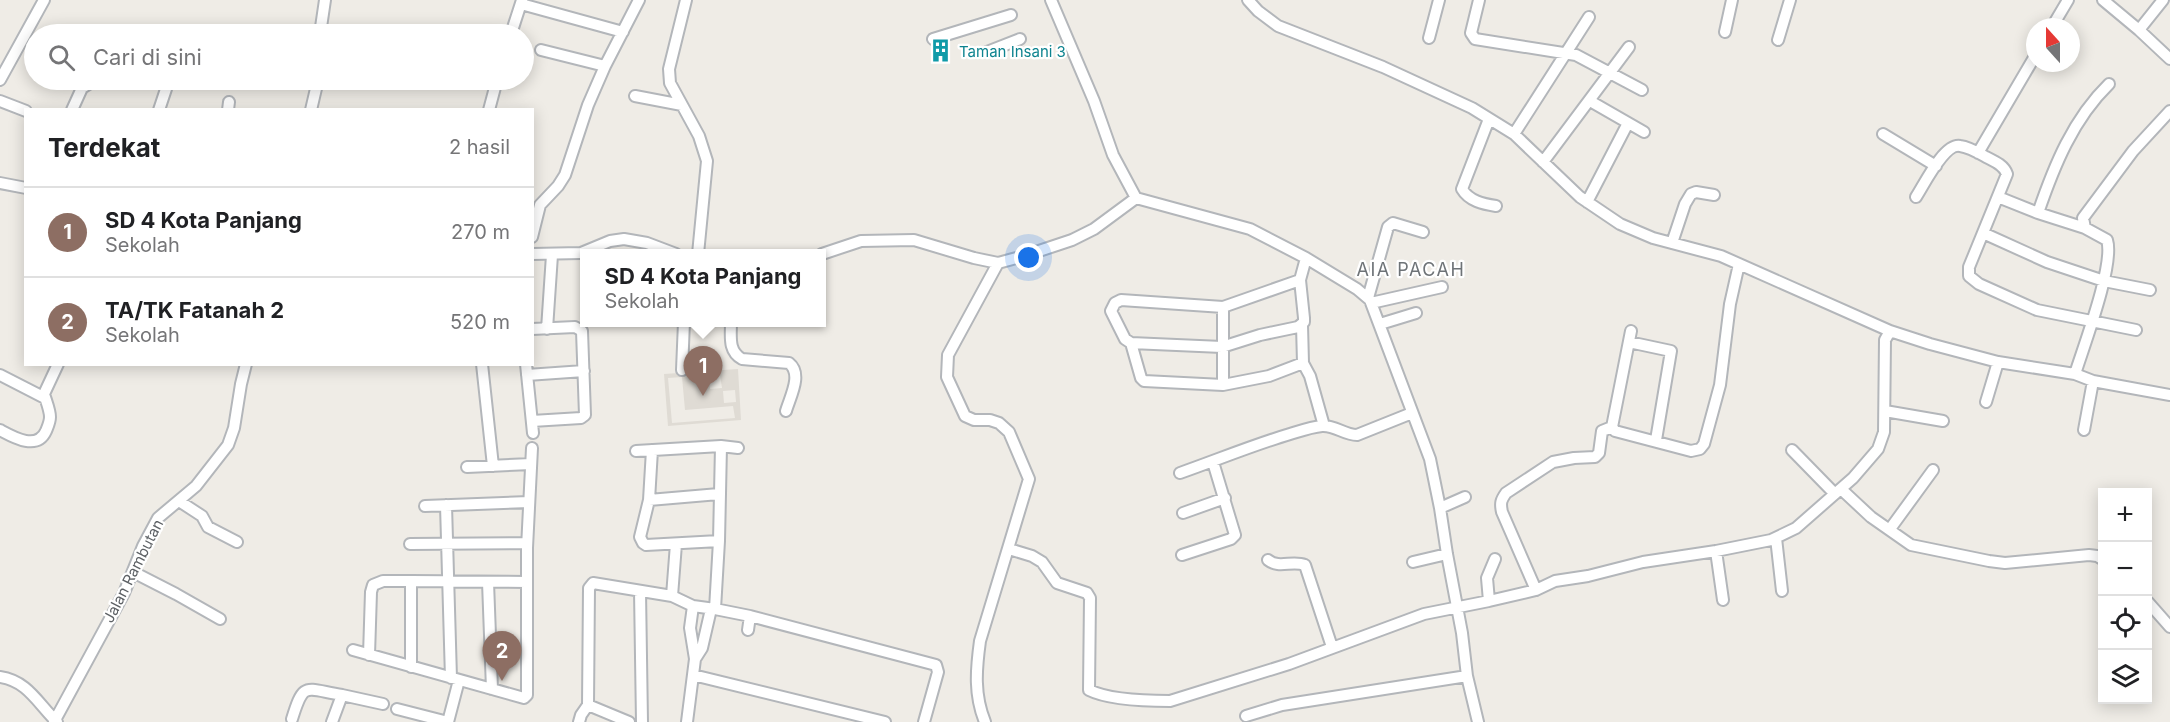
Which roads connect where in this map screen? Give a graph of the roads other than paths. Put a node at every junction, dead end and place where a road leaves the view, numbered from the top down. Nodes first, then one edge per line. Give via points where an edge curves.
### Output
1 (44, 0) edge
2 (325, 0) edge
3 (639, 0) edge
4 (686, 0) edge
5 (1051, 0) edge
6 (1248, 0) edge
7 (1439, 0) edge
8 (1479, 0) edge
9 (1732, 0) edge
10 (1790, 0) edge
11 (2068, 0) edge
12 (2103, 0) edge
13 (2163, 0) edge
14 (521, 2) edge
15 (1011, 15) dead end
16 (1589, 17) dead end
17 (2057, 18) edge
18 (31, 24) edge
19 (321, 24) edge
20 (514, 24) edge
21 (2139, 30) junction
22 (623, 32) junction
23 (1725, 32) dead end
24 (24, 36) edge
25 (1430, 38) dead end
26 (933, 39) dead end
27 (1020, 39) dead end
28 (1778, 40) dead end
29 (1629, 47) dead end
30 (541, 50) dead end
31 (987, 52) dead end
32 (1567, 52) junction
33 (2170, 59) edge
34 (605, 66) junction
35 (2026, 71) edge
36 (1609, 73) junction
37 (0, 80) edge
38 (2109, 84) dead end
39 (81, 90) edge
40 (166, 90) edge
41 (316, 90) edge
42 (494, 90) edge
43 (1642, 90) dead end
44 (635, 96) dead end
45 (0, 101) edge
46 (1590, 101) junction
47 (682, 105) junction
48 (73, 108) edge
49 (160, 108) edge
50 (311, 108) edge
51 (490, 108) edge
52 (24, 110) edge
53 (2170, 111) edge
54 (1489, 118) junction
55 (1628, 123) junction
56 (1644, 132) dead end
57 (1514, 134) junction
58 (1883, 134) dead end
59 (1978, 153) junction
60 (1543, 162) junction
61 (1936, 166) junction
62 (0, 183) edge
63 (24, 188) edge
64 (1714, 195) dead end
65 (1916, 197) dead end
66 (1998, 197) junction
67 (1136, 198) junction
68 (1587, 202) junction
69 (1496, 206) dead end
70 (2038, 213) junction
71 (2085, 228) junction
72 (534, 229) edge
73 (1423, 232) dead end
74 (1983, 233) junction
75 (1672, 243) junction
76 (591, 249) edge
77 (663, 249) edge
78 (698, 249) edge
79 (580, 253) edge
80 (826, 253) edge
81 (534, 254) edge
82 (552, 255) junction
83 (1306, 258) junction
84 (998, 263) junction
85 (1739, 264) junction
86 (1300, 280) junction
87 (2104, 281) junction
88 (1442, 286) dead end
89 (2150, 290) dead end
90 (1369, 301) junction
91 (1223, 307) junction
92 (1416, 313) dead end
93 (2092, 322) junction
94 (1380, 324) junction
95 (1302, 325) junction
96 (684, 327) edge
97 (730, 327) edge
98 (534, 329) edge
99 (547, 329) junction
100 (2136, 330) dead end
101 (1890, 331) junction
102 (1131, 343) junction
103 (1222, 347) junction
104 (1998, 362) junction
105 (1302, 363) junction
106 (57, 366) edge
107 (245, 366) edge
108 (482, 366) edge
109 (526, 370) edge
110 (682, 370) dead end
111 (584, 371) junction
112 (2075, 374) junction
113 (0, 375) edge
114 (2093, 381) junction
115 (1223, 385) junction
116 (2170, 395) edge
117 (45, 398) junction
118 (1986, 402) dead end
119 (786, 411) dead end
120 (1885, 411) junction
121 (1412, 413) junction
122 (532, 421) junction
123 (1943, 422) dead end
124 (1324, 426) junction
125 (1612, 427) junction
126 (0, 430) edge
127 (2084, 430) dead end
128 (533, 433) dead end
129 (1656, 440) junction
130 (721, 446) junction
131 (532, 448) dead end
132 (738, 448) dead end
133 (652, 450) junction
134 (1792, 450) dead end
135 (636, 451) dead end
136 (1214, 462) junction
137 (531, 464) junction
138 (467, 466) dead end
139 (493, 466) junction
140 (1933, 470) dead end
141 (1180, 473) dead end
142 (1838, 491) junction
143 (719, 494) junction
144 (1465, 497) dead end
145 (1225, 498) junction
146 (179, 501) junction
147 (649, 501) junction
148 (529, 502) junction
149 (446, 505) junction
150 (425, 506) dead end
151 (1440, 508) junction
152 (1184, 513) dead end
153 (1890, 529) junction
154 (1776, 538) junction
155 (719, 541) junction
156 (237, 542) dead end
157 (447, 543) junction
158 (527, 543) junction
159 (410, 544) dead end
160 (675, 544) junction
161 (1009, 549) junction
162 (1716, 551) junction
163 (1447, 554) junction
164 (1182, 555) dead end
165 (2098, 556) edge
166 (1268, 560) dead end
167 (1495, 560) dead end
168 (1413, 562) dead end
169 (133, 572) junction
170 (411, 581) junction
171 (448, 581) junction
172 (489, 582) junction
173 (527, 582) junction
174 (1536, 590) junction
175 (640, 591) junction
176 (1782, 591) dead end
177 (672, 596) junction
178 (1723, 600) dead end
179 (1490, 602) junction
180 (693, 606) junction
181 (1456, 607) junction
182 (2152, 607) edge
183 (713, 609) junction
184 (750, 616) junction
185 (220, 620) dead end
186 (2170, 627) edge
187 (748, 630) dead end
188 (1332, 647) junction
189 (353, 650) dead end
190 (369, 655) junction
191 (695, 659) junction
192 (411, 667) junction
193 (693, 675) junction
194 (1467, 676) junction
195 (0, 677) edge
196 (455, 679) junction
197 (492, 689) junction
198 (342, 695) junction
199 (383, 704) dead end
200 (588, 705) junction
201 (397, 709) dead end
202 (1246, 716) dead end
203 (292, 719) dead end
204 (55, 722) edge
205 (332, 722) edge
206 (448, 722) edge
207 (579, 722) edge
208 (629, 722) edge
209 (642, 722) edge
210 (687, 722) edge
211 (885, 722) edge
212 (924, 722) edge
213 (985, 722) edge
214 (1478, 722) edge

1 - 18 street
2 - 19 street
3 - 22 street
4 - 47 street via 669,69 670,83
5 - 67 street via 1113,155
6 - 54 street via 1278,26 1383,67
7 - 25 street
8 - 32 street via 1472,33 1475,39
9 - 23 street
10 - 28 street
11 - 17 street
12 - 21 street
13 - 21 street
14 - 20 street
14 - 22 street
15 - 26 street
16 - 32 street
21 - 33 street
22 - 34 street
24 - 37 street
27 - 31 street
29 - 36 street
30 - 34 street
32 - 36 street
32 - 57 street
34 - 72 street via 565,175 540,205
35 - 59 street
36 - 43 street
36 - 46 street
38 - 70 street via 2088,106 2061,152
39 - 48 street
40 - 49 street
41 - 50 street
42 - 51 street
44 - 47 street
45 - 52 street
46 - 55 street
46 - 60 street
47 - 78 street via 707,161
53 - 71 street via 2133,151 2083,218
54 - 57 street
54 - 69 street via 1462,189 1481,204
55 - 56 street
55 - 68 street
57 - 60 street
58 - 61 street
59 - 61 street via 1954,146
59 - 66 street via 2006,171
60 - 68 street
61 - 65 street
62 - 63 street
64 - 75 street via 1691,194
66 - 70 street
66 - 74 street
67 - 83 street via 1250,229
67 - 84 street via 1072,240
68 - 75 street via 1620,224
70 - 71 street
71 - 87 street via 2108,243
73 - 90 street via 1393,223 1388,227
74 - 87 street via 2047,262
74 - 93 street via 1969,267 1973,280 2037,310
75 - 85 street
76 - 77 street via 624,239
79 - 82 street
80 - 84 street via 861,241 914,240
81 - 82 street
82 - 99 street
83 - 86 street
83 - 90 street via 1357,289
84 - 161 street via 948,355 947,377 965,416 999,423 1009,432 1029,479
85 - 101 street
85 - 129 street via 1720,384 1704,444 1690,451
86 - 91 street
86 - 95 street
87 - 89 street
87 - 93 street
88 - 90 street
90 - 94 street
91 - 102 street via 1121,300 1111,311
91 - 103 street
92 - 94 street
93 - 100 street
93 - 112 street
94 - 121 street
95 - 103 street
95 - 105 street
96 - 110 street
97 - 119 street via 732,348 741,359 794,366 796,376
98 - 99 street
99 - 111 street via 575,327 582,331
101 - 104 street
101 - 120 street via 1884,350
102 - 103 street
102 - 115 street via 1144,381
103 - 115 street
104 - 112 street
104 - 118 street
105 - 115 street via 1269,376
105 - 124 street via 1310,376
106 - 117 street
107 - 146 street, Jalan Rambutan via 228,445
108 - 139 street
109 - 111 street
109 - 122 street
111 - 122 street via 583,417
112 - 114 street
113 - 117 street
114 - 116 street
114 - 127 street
117 - 126 street via 50,422 43,436 25,441
120 - 123 street
120 - 142 street via 1878,449
121 - 124 street via 1357,435
121 - 151 street via 1430,459
122 - 128 street
124 - 136 street via 1264,441
125 - 129 street
125 - 129 street via 1630,337 1671,351
125 - 174 street via 1602,431 1595,457 1553,462 1502,499 1502,512
130 - 132 street
130 - 133 street
130 - 143 street
131 - 137 street
133 - 135 street
133 - 147 street
134 - 142 street
136 - 141 street
136 - 145 street
137 - 139 street
137 - 148 street
138 - 139 street
140 - 153 street
142 - 153 street
142 - 154 street via 1796,528
143 - 147 street
143 - 155 street
144 - 151 street
145 - 152 street
145 - 164 street via 1234,538
146 - 156 street via 201,516 208,527
146 - 169 street, Jalan Rambutan via 158,518
147 - 160 street via 640,540 646,545
148 - 149 street
148 - 158 street
149 - 150 street
149 - 157 street
151 - 163 street
153 - 165 street via 1911,545 1989,561
154 - 162 street
154 - 176 street
155 - 160 street
155 - 183 street
157 - 158 street
157 - 159 street
157 - 171 street
158 - 173 street
160 - 177 street
161 - 188 street via 1042,562 1056,584 1087,593 1090,598 1091,692 1170,701
161 - 213 street via 980,641 976,692
162 - 174 street via 1555,581
162 - 178 street
163 - 168 street
163 - 181 street
166 - 188 street via 1274,564 1305,565
167 - 179 street via 1487,578
169 - 185 street
169 - 204 street, Jalan Rambutan
170 - 171 street
170 - 190 street via 383,581 371,587
170 - 192 street
171 - 172 street
171 - 196 street
172 - 173 street
172 - 197 street
173 - 197 street via 527,695 524,698
174 - 179 street
175 - 177 street
175 - 200 street via 596,582 589,588
175 - 209 street
177 - 180 street
179 - 181 street
180 - 183 street
180 - 191 street via 690,628
181 - 188 street via 1424,614
181 - 194 street
182 - 186 street
183 - 184 street
183 - 191 street
184 - 187 street
184 - 212 street via 936,665 938,672
189 - 190 street
190 - 192 street
191 - 193 street
192 - 196 street
193 - 210 street
193 - 211 street
194 - 202 street via 1282,705
194 - 214 street
195 - 204 street via 24,686
196 - 197 street
196 - 206 street
198 - 199 street
198 - 203 street via 303,692
198 - 205 street
200 - 207 street
200 - 208 street
201 - 206 street

